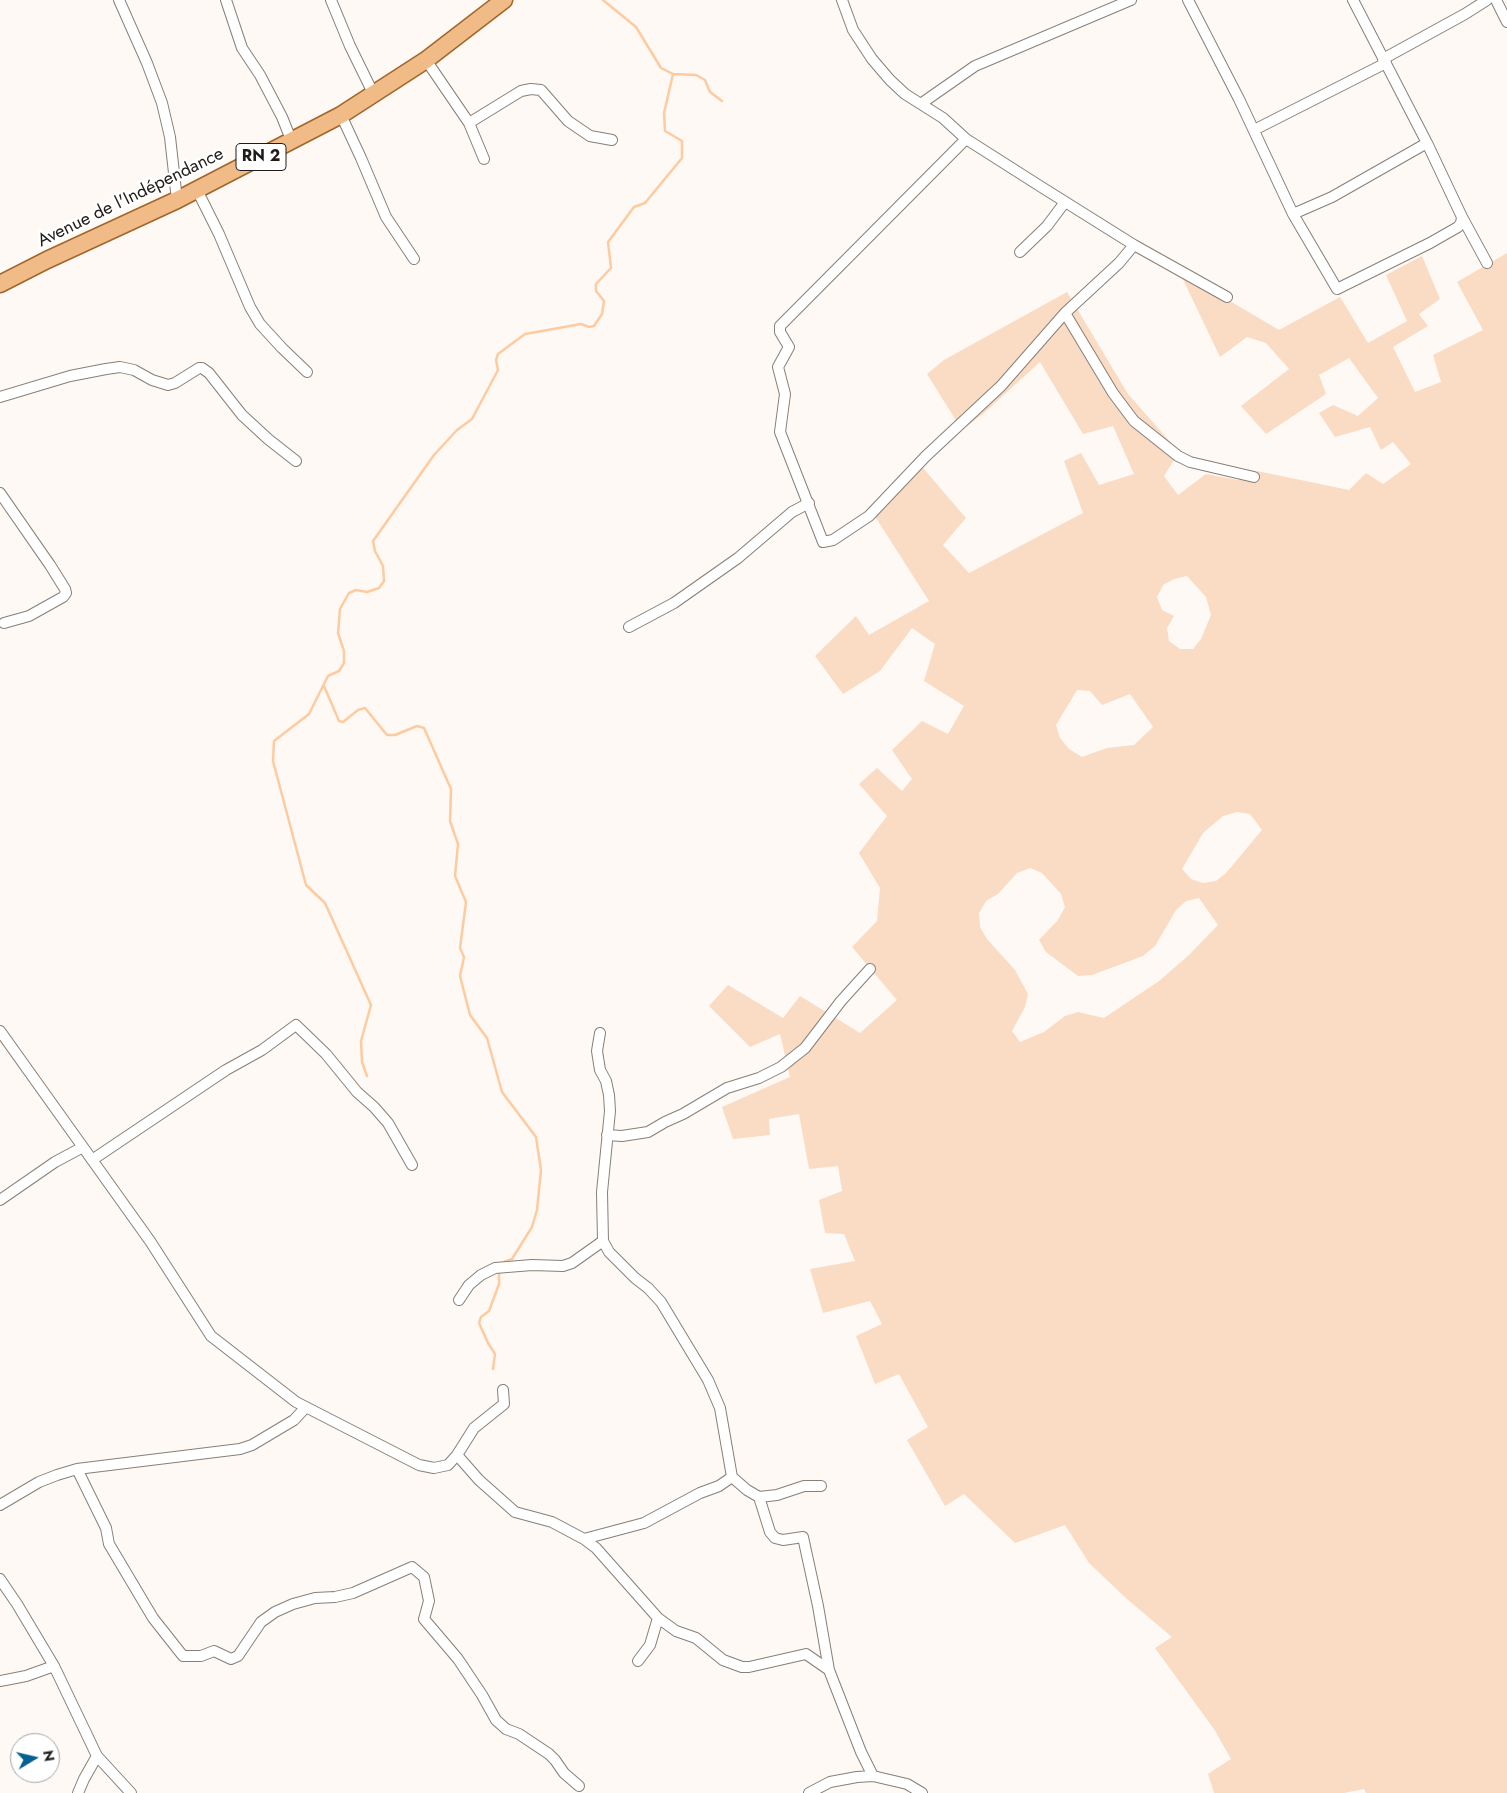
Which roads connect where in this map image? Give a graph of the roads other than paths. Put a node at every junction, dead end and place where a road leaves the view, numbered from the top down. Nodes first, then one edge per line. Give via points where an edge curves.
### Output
1 (119, 0) edge
2 (226, 0) edge
3 (331, 0) edge
4 (504, 0) edge
5 (842, 0) edge
6 (1130, 0) edge
7 (1188, 0) edge
8 (1353, 0) edge
9 (1487, 0) edge
10 (1496, 0) edge
11 (1507, 22) edge
12 (426, 60) junction
13 (1385, 61) junction
14 (374, 95) junction
15 (922, 103) junction
16 (341, 115) junction
17 (469, 123) junction
18 (1254, 130) junction
19 (966, 139) junction
20 (612, 140) dead end
21 (292, 142) junction
22 (1427, 144) junction
23 (484, 159) dead end
24 (197, 190) junction
25 (177, 200) junction
26 (1065, 202) junction
27 (1294, 214) junction
28 (1462, 217) junction
29 (1134, 245) junction
30 (1020, 252) dead end
31 (414, 259) dead end
32 (1487, 263) dead end
33 (0, 284) edge
34 (1227, 297) dead end
35 (1065, 313) junction
36 (307, 372) dead end
37 (0, 397) edge
38 (296, 461) dead end
39 (1254, 478) dead end
40 (0, 494) edge
41 (809, 502) junction
42 (4, 623) dead end
43 (629, 627) dead end
44 (870, 969) dead end
45 (600, 1033) dead end
46 (1, 1034) edge
47 (607, 1136) junction
48 (83, 1147) junction
49 (92, 1160) junction
50 (412, 1165) dead end
51 (0, 1200) edge
52 (603, 1242) junction
53 (459, 1300) dead end
54 (503, 1390) dead end
55 (306, 1407) junction
56 (457, 1455) junction
57 (77, 1470) junction
58 (732, 1476) junction
59 (821, 1486) dead end
60 (759, 1497) junction
61 (0, 1505) edge
62 (584, 1539) junction
63 (0, 1579) edge
64 (658, 1618) junction
65 (638, 1661) dead end
66 (54, 1666) junction
67 (829, 1670) junction
68 (0, 1681) edge
69 (97, 1756) junction
70 (873, 1776) junction
71 (579, 1786) dead end
72 (78, 1793) edge
73 (131, 1793) edge
74 (809, 1793) edge
75 (922, 1793) edge

1 - 25 street via 162,103 170,137
2 - 21 street via 242,48 282,117
3 - 14 street
4 - 12 main road, Avenue de l'Indépendance / RN 2
5 - 15 street via 853,30 872,59 905,94
6 - 15 street via 975,66
7 - 18 street
8 - 13 street
9 - 13 street
10 - 11 street
12 - 14 main road, Avenue de l'Indépendance / RN 2
12 - 17 street
13 - 18 street
13 - 22 street
14 - 16 main road, Avenue de l'Indépendance / RN 2
15 - 19 street
16 - 21 main road, Avenue de l'Indépendance / RN 2
16 - 31 street via 386,217
17 - 20 street via 521,91 542,90 568,121 590,136
17 - 23 street
18 - 27 street
19 - 26 street
19 - 41 street via 780,326 789,347 778,368 786,394 780,432
21 - 24 main road, Avenue de l'Indépendance / RN 2
22 - 27 street via 1332,197
22 - 28 street
24 - 25 main road, Avenue de l'Indépendance / RN 2
24 - 36 street via 250,307 266,330
25 - 33 main road, Avenue de l'Indépendance / RN 2
26 - 29 street
26 - 30 street via 1047,226
27 - 28 street via 1337,289 1458,227
28 - 32 street
29 - 34 street
29 - 35 street
35 - 39 street via 1113,393 1134,421 1190,462
35 - 41 street via 1001,386 926,456 869,516 833,540 823,542
37 - 38 street via 106,369 134,370 168,385 202,368 210,373 242,415
40 - 42 street via 66,593 29,616
41 - 43 street via 674,603
44 - 47 street via 805,1048 781,1067 726,1088 648,1132
45 - 47 street via 597,1051 609,1095
46 - 48 street
47 - 52 street via 602,1192
48 - 49 street
48 - 51 street
49 - 50 street via 296,1025 388,1123
49 - 55 street via 150,1241 211,1336
52 - 53 street via 563,1266 495,1268 480,1274
52 - 58 street via 609,1252 660,1302 708,1380 720,1408
54 - 56 street via 504,1404 474,1428
55 - 56 street via 419,1465 434,1468 448,1465
55 - 57 street via 294,1420 240,1449
56 - 62 street via 515,1512 552,1522
57 - 61 street via 39,1482
57 - 71 street via 106,1528 109,1544 153,1618 183,1656 202,1656 214,1651 231,1659 238,1656 261,1622 275,1612 315,1598 353,1593 412,1566 424,1577 429,1601 424,1619 458,1659 496,1720 548,1754
58 - 60 street
58 - 62 street via 719,1486 644,1523
59 - 60 street via 804,1486
60 - 67 street via 775,1538 803,1537
62 - 64 street via 596,1548
63 - 66 street
64 - 65 street via 650,1645
64 - 67 street via 676,1631 696,1638 723,1660 742,1667 803,1654
66 - 68 street
66 - 69 street
67 - 70 street
69 - 72 street
69 - 73 street
70 - 74 street via 830,1782
70 - 75 street via 907,1784

